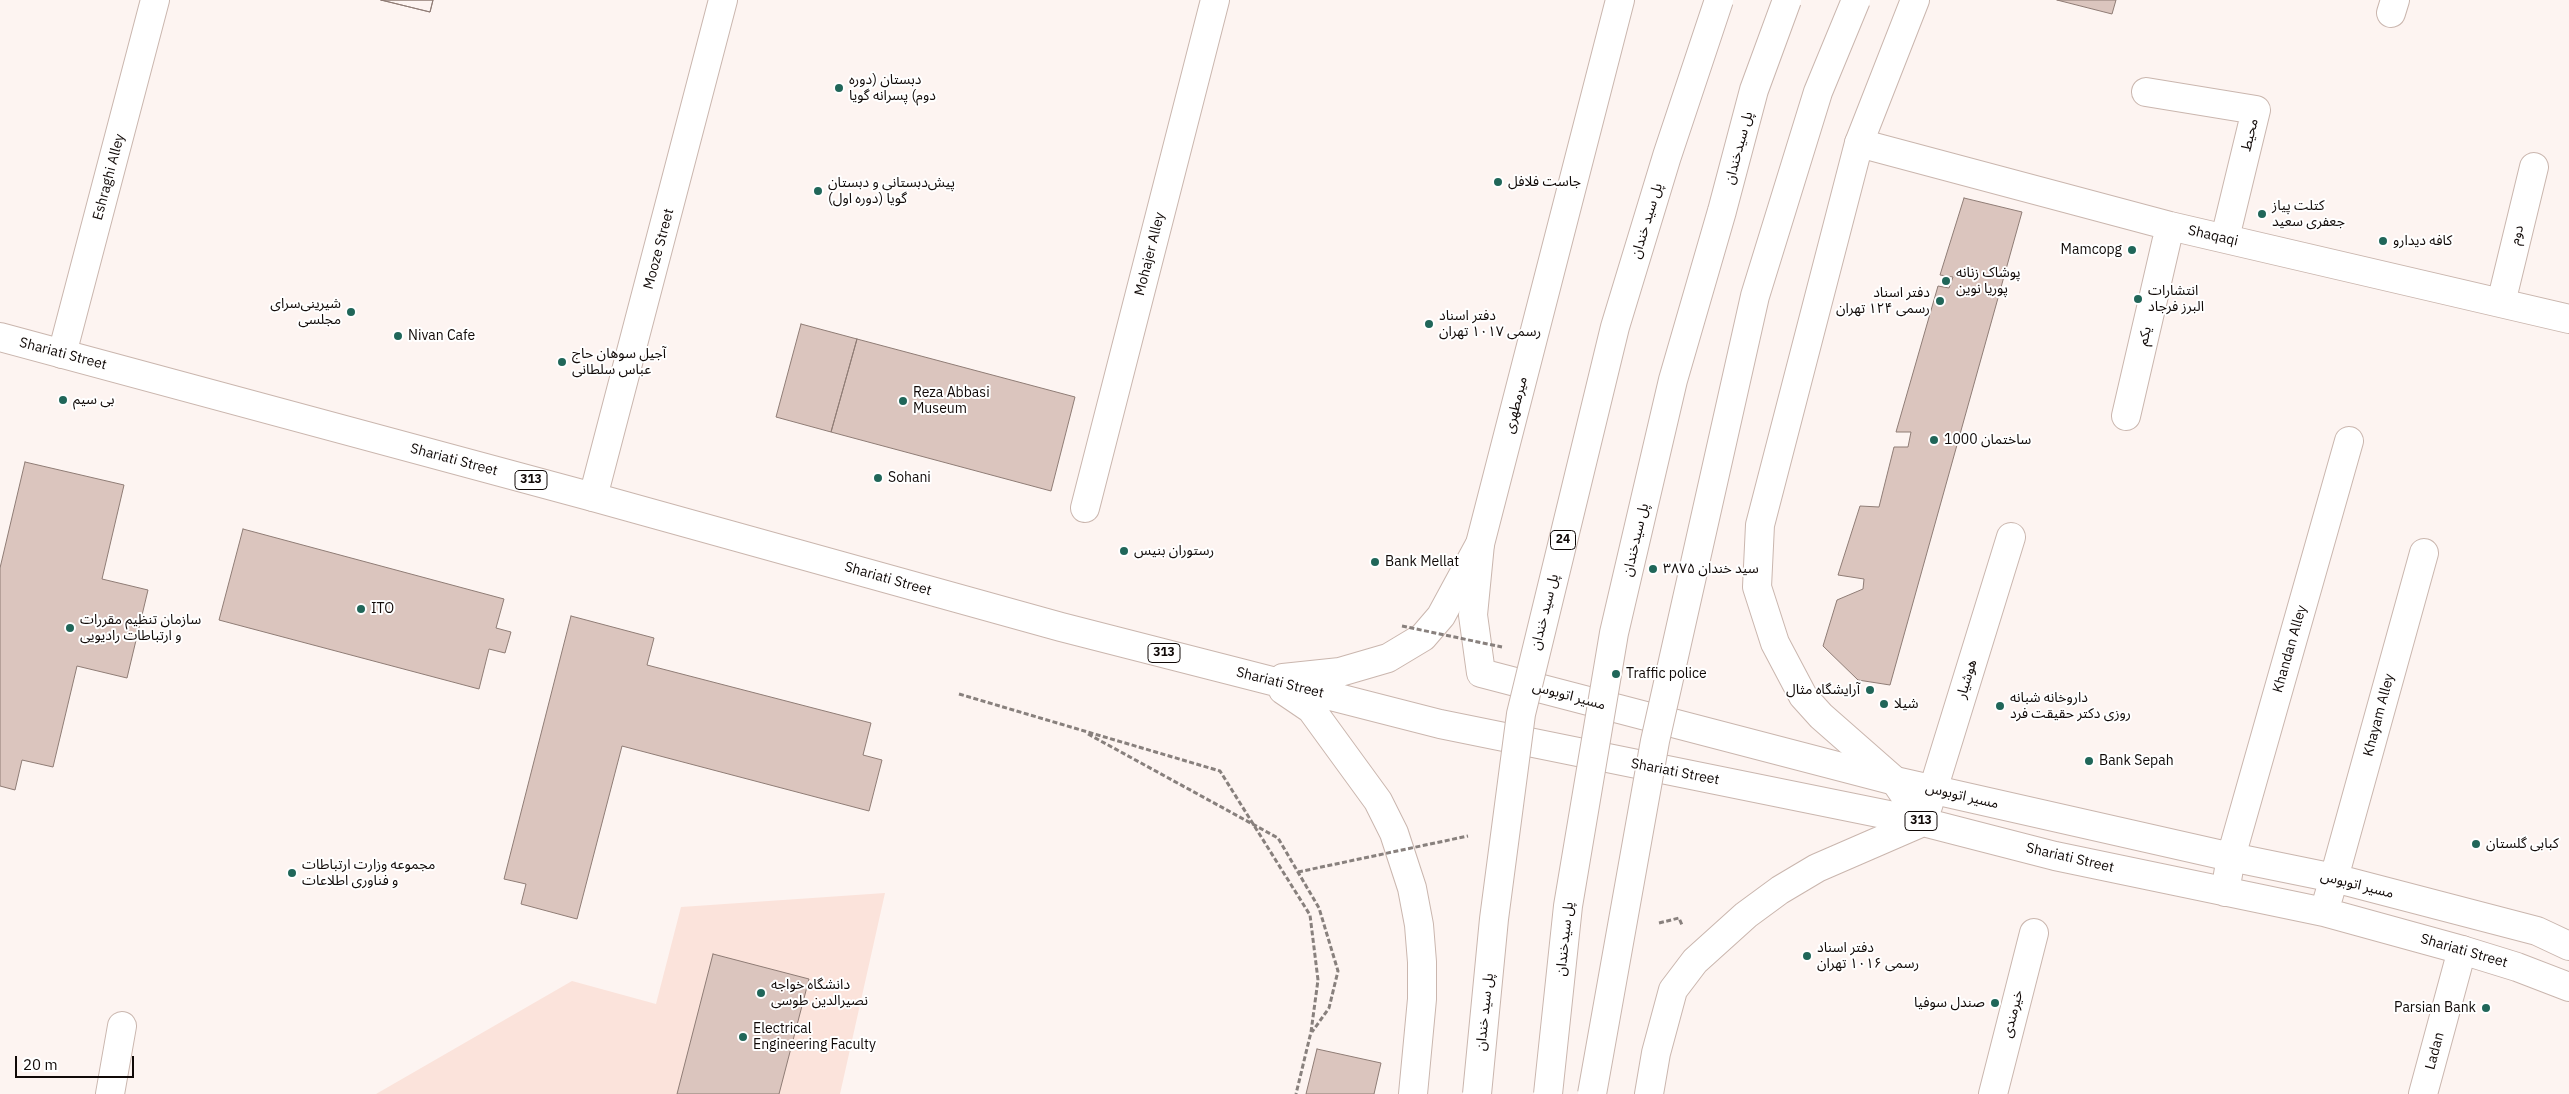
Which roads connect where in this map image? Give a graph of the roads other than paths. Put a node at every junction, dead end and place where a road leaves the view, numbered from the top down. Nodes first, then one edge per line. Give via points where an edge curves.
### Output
1 (155, 0) edge
2 (723, 0) edge
3 (1215, 0) edge
4 (1620, 0) edge
5 (1719, 0) edge
6 (1788, 0) edge
7 (1856, 0) edge
8 (1915, 0) edge
9 (2146, 92) dead end
10 (1859, 143) junction
11 (2534, 167) dead end
12 (2170, 226) junction
13 (2225, 238) junction
14 (2500, 303) junction
15 (2569, 319) edge
16 (0, 337) edge
17 (62, 354) junction
18 (2126, 416) dead end
19 (2349, 441) dead end
20 (593, 497) junction
21 (1085, 508) dead end
22 (2011, 537) dead end
23 (1480, 544) junction
24 (2424, 553) dead end
25 (1267, 680) junction
26 (1895, 781) junction
27 (1933, 790) junction
28 (1923, 822) junction
29 (2231, 857) junction
30 (2334, 878) junction
31 (2225, 892) junction
32 (2324, 912) junction
33 (2034, 933) dead end
34 (2569, 946) edge
35 (2462, 950) junction
36 (2569, 987) edge
37 (122, 1026) dead end
38 (110, 1094) edge
39 (1413, 1094) edge
40 (1476, 1094) edge
41 (1548, 1094) edge
42 (1592, 1094) edge
43 (1648, 1094) edge
44 (1993, 1094) edge
45 (2423, 1094) edge

1 - 17 main road, Eshraghi Alley
2 - 20 main road, Mooze Street
3 - 21 main road, Mohajer Alley
4 - 23 main road, میرمطهری
5 - 40 main road, پل سید خندان / 24, bridge via 1615,327 1520,714
6 - 41 main road, پل سیدخندان, bridge via 1754,90 1673,380 1614,633 1568,906
7 - 42 main road, bridge via 1818,92 1755,296 1655,741
8 - 10 main road
9 - 13 main road, محیط via 2256,110
10 - 12 main road, Shaqaqi
10 - 26 main road via 1760,525 1757,587 1775,643 1802,696
11 - 14 main road, دوم
12 - 13 main road, Shaqaqi
12 - 18 main road, یکم
13 - 14 main road, Shaqaqi
14 - 15 main road, Shaqaqi
16 - 17 main road, Shariati Street / 313
17 - 20 main road, Shariati Street / 313
19 - 29 main road, Khandan Alley
20 - 25 main road, Shariati Street / 313 via 1061,627
22 - 27 main road, هوشیار
23 - 25 main road, میرمطهری via 1441,616 1423,637 1388,658 1340,672
23 - 26 main road, مسیر اتوبوس via 1473,615 1481,673
24 - 30 main road, Khayam Alley
25 - 28 main road, Shariati Street / 313 via 1440,724
25 - 39 main road via 1311,709 1378,801 1394,833 1412,888 1420,934 1422,999
26 - 27 main road, مسیر اتوبوس
26 - 28 main road
27 - 28 main road, هوشیار
27 - 29 main road, مسیر اتوبوس
28 - 31 main road, Shariati Street / 313 via 2055,856
28 - 43 main road via 1817,868 1795,881 1746,915 1695,961 1673,990
29 - 30 main road, مسیر اتوبوس
29 - 31 main road, Khandan Alley
30 - 32 main road, Khayam Alley
30 - 34 main road, مسیر اتوبوس via 2537,931
31 - 32 main road, Shariati Street / 313
32 - 35 main road, Shariati Street / 313
33 - 44 main road, خیرمندی
35 - 36 main road, Shariati Street / 313
35 - 45 main road, Ladan
37 - 38 main road

